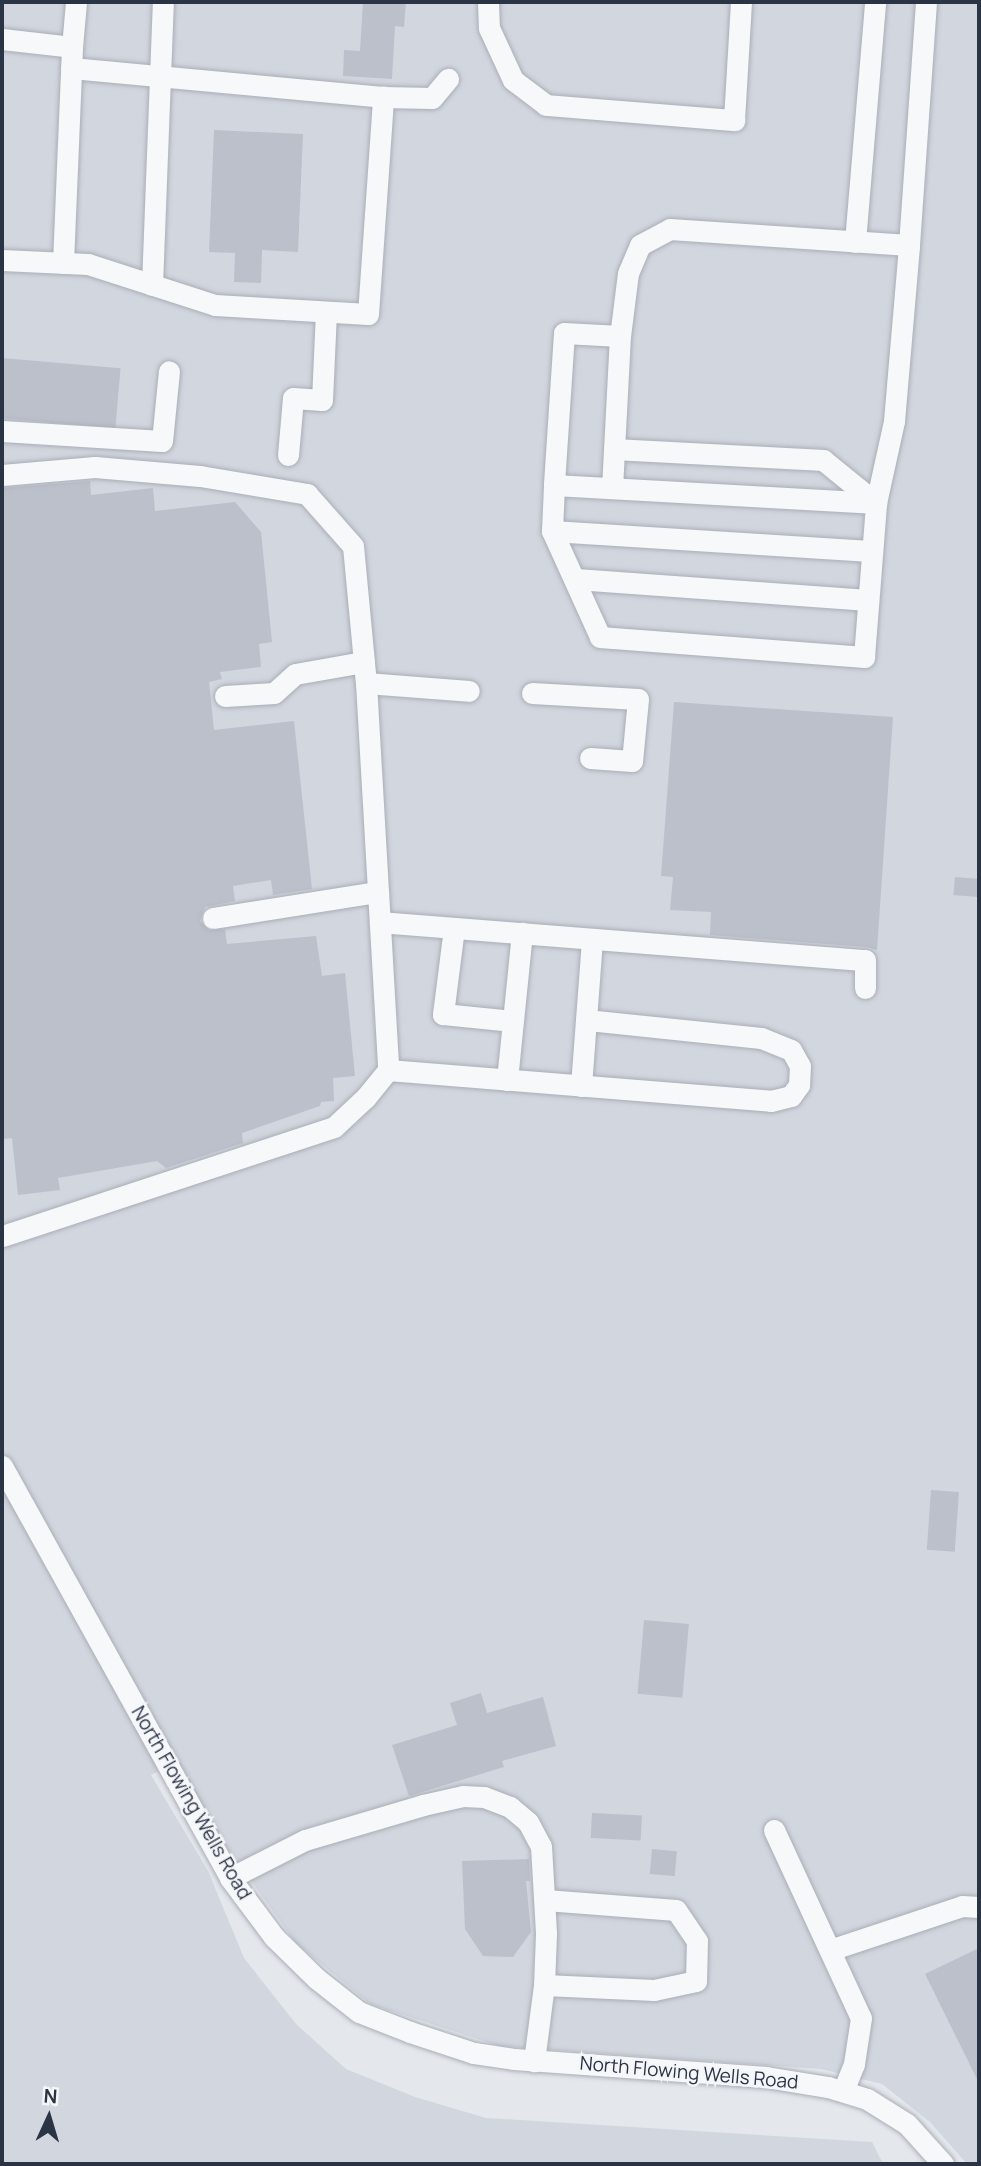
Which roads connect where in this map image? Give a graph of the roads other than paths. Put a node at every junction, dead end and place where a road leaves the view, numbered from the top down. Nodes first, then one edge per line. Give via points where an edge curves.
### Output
1 (76, 2) edge
2 (163, 2) edge
3 (488, 2) edge
4 (741, 2) edge
5 (874, 2) edge
6 (926, 2) edge
7 (2, 38) edge
8 (72, 47) junction
9 (71, 68) junction
10 (160, 76) junction
11 (447, 79) dead end
12 (383, 97) junction
13 (855, 242) junction
14 (909, 245) junction
15 (2, 260) edge
16 (63, 263) junction
17 (152, 285) junction
18 (326, 312) junction
19 (620, 335) junction
20 (169, 371) dead end
21 (2, 431) edge
22 (614, 449) junction
23 (288, 456) dead end
24 (2, 475) edge
25 (554, 485) junction
26 (612, 488) junction
27 (876, 503) junction
28 (552, 531) junction
29 (870, 551) junction
30 (576, 579) junction
31 (868, 600) junction
32 (365, 673) junction
33 (469, 691) dead end
34 (532, 693) dead end
35 (225, 696) dead end
36 (590, 758) dead end
37 (378, 892) junction
38 (213, 918) dead end
39 (380, 922) junction
40 (454, 928) junction
41 (522, 933) junction
42 (592, 939) junction
43 (865, 988) dead end
44 (586, 1020) junction
45 (513, 1021) junction
46 (388, 1070) junction
47 (507, 1080) junction
48 (581, 1086) junction
49 (2, 1236) edge
50 (2, 1466) edge
51 (774, 1830) dead end
52 (230, 1878) junction
53 (545, 1900) junction
54 (979, 1907) edge
55 (830, 1950) junction
56 (544, 1985) junction
57 (534, 2061) junction
58 (844, 2091) junction
59 (943, 2164) edge

1 - 8 street
2 - 10 street
3 - 4 street via 489,28 513,80 546,105 734,120
5 - 13 street
6 - 14 street
7 - 8 street
8 - 9 street
9 - 10 street
9 - 16 street
10 - 12 street
10 - 17 street
11 - 12 street via 432,98
12 - 18 street via 368,314
13 - 14 street
13 - 19 street via 670,229 640,245 628,273
14 - 27 street via 894,421
15 - 16 street
16 - 17 street via 88,264
17 - 18 street via 215,305
18 - 23 street via 322,400 293,398
19 - 22 street
19 - 25 street via 564,333
20 - 21 street via 162,442
22 - 26 street
22 - 27 street via 823,460
24 - 32 street via 96,467 200,476 307,494 353,546
25 - 26 street
25 - 28 street
26 - 27 street
27 - 29 street
28 - 29 street
28 - 30 street
29 - 31 street
30 - 31 street
30 - 31 street via 600,637 864,657
32 - 33 street
32 - 35 street via 295,674 274,692
32 - 37 street
34 - 36 street via 638,699 632,761
37 - 38 street
37 - 39 street
39 - 40 street
39 - 46 street
40 - 41 street
40 - 45 street via 443,1014
41 - 42 street
41 - 45 street
42 - 43 street via 865,960
42 - 44 street
44 - 48 street
44 - 48 street via 761,1038 790,1050 800,1066 799,1085 791,1096 771,1101
45 - 47 street
46 - 47 street
46 - 49 street via 334,1127
47 - 48 street
50 - 52 street, North Flowing Wells Road
51 - 55 street
52 - 53 street via 305,1840 436,1802 484,1797 510,1807 528,1822 541,1846
52 - 57 street, North Flowing Wells Road via 274,1937 359,2012 474,2053
53 - 56 street
53 - 56 street via 676,1910 697,1941 696,1981 654,1990
54 - 55 street via 962,1906
55 - 58 street via 861,2018 854,2064
56 - 57 street
57 - 58 street, North Flowing Wells Road via 766,2077
58 - 59 street, North Flowing Wells Road via 867,2099 907,2124

